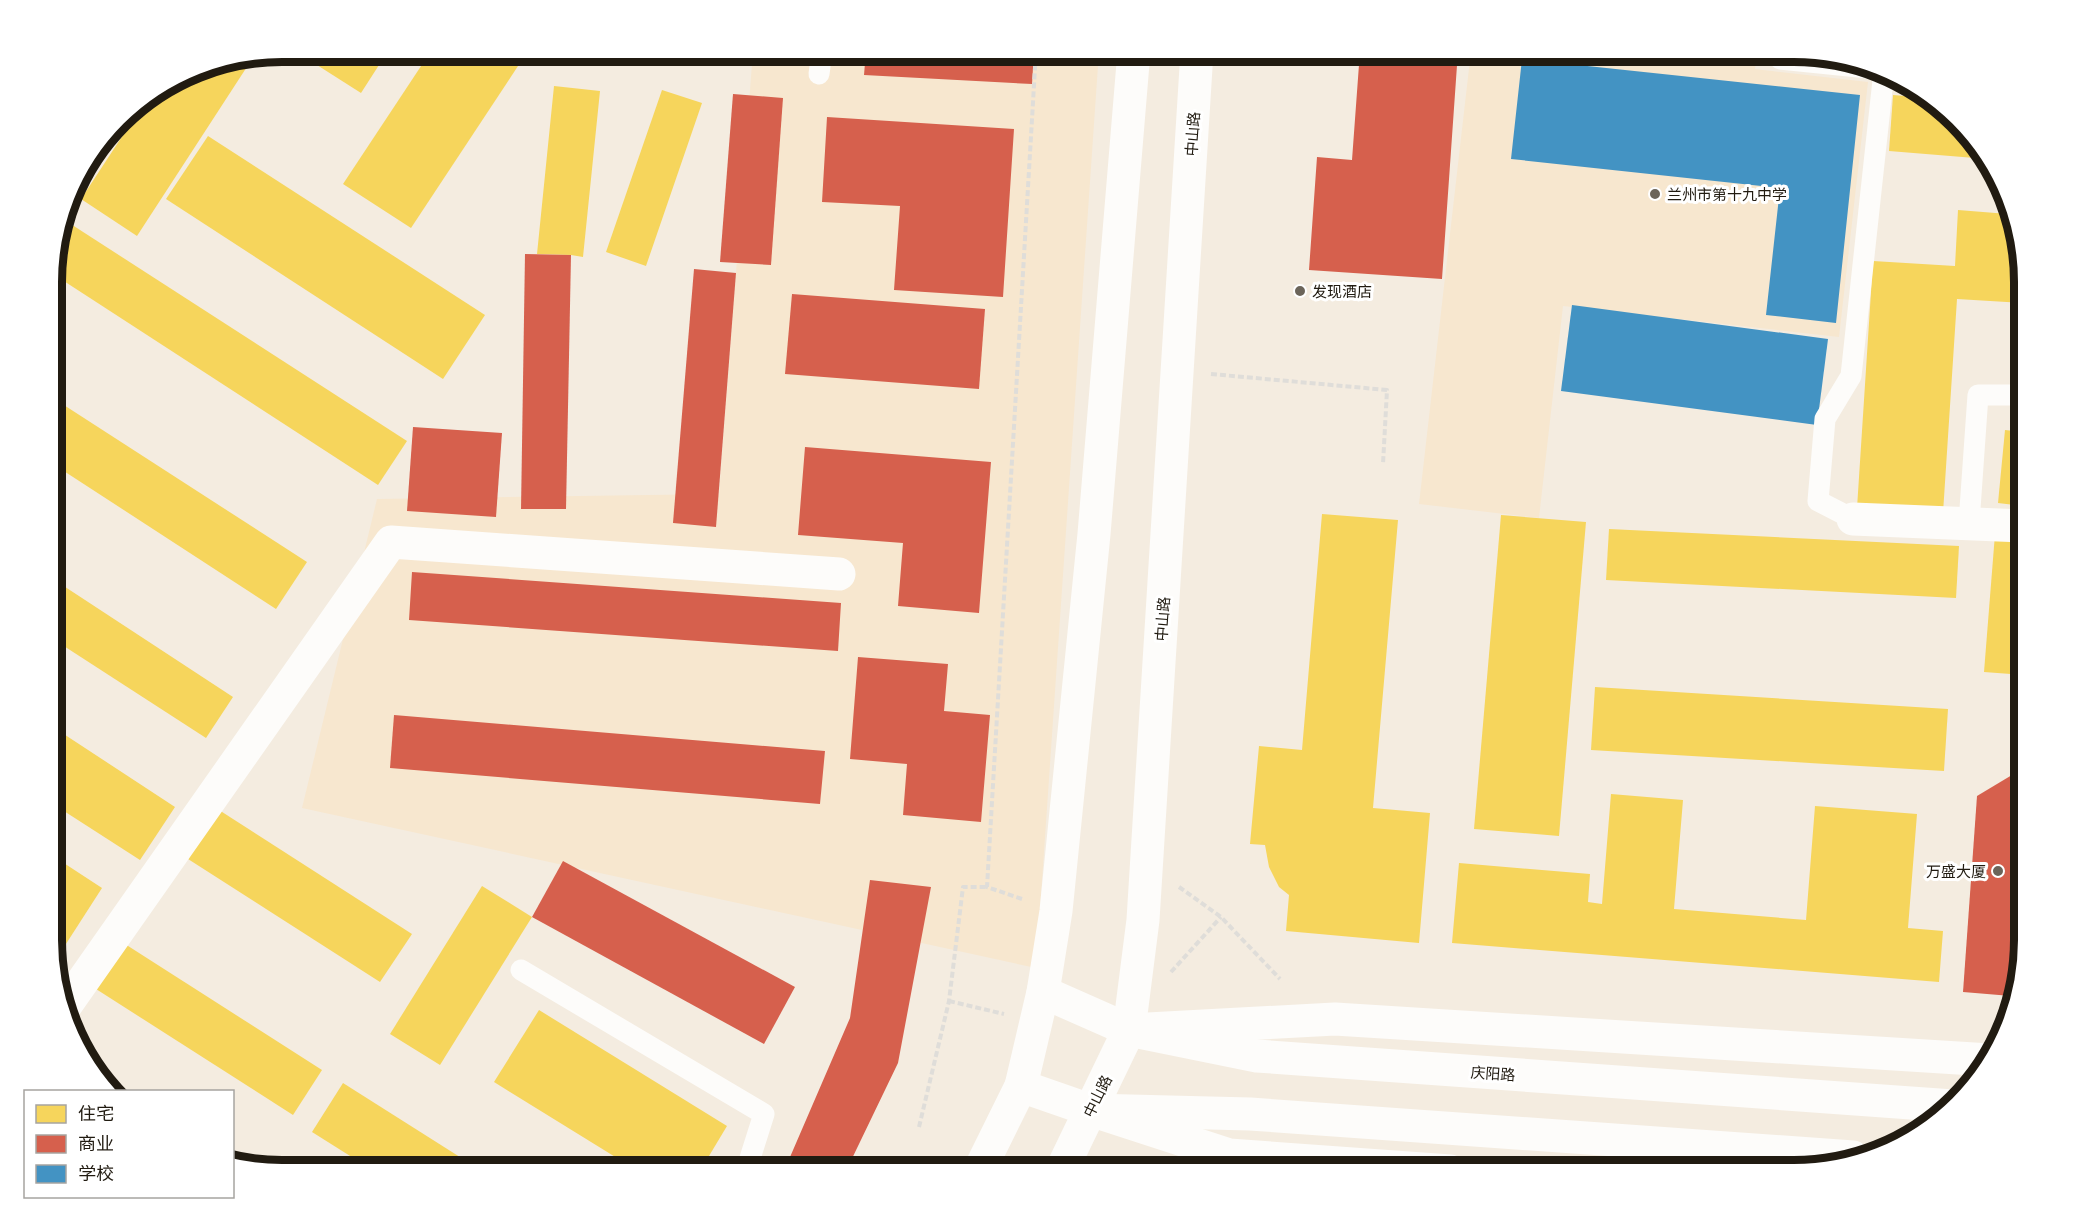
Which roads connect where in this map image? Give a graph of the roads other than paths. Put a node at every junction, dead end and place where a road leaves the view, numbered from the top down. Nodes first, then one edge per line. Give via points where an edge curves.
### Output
1 (821, 62) edge
2 (1133, 62) edge
3 (1196, 62) edge
4 (819, 74) dead end
5 (1883, 80) edge
6 (2014, 395) edge
7 (1852, 519) joint
8 (1969, 523) junction
9 (2014, 525) edge
10 (839, 574) dead end
11 (520, 970) dead end
12 (1043, 992) junction
13 (70, 1000) edge
14 (1129, 1030) junction
15 (1978, 1059) edge
16 (1021, 1086) junction
17 (1940, 1105) edge
18 (1090, 1110) junction
19 (1837, 1156) edge
20 (749, 1160) edge
21 (984, 1160) edge
22 (1066, 1160) edge
23 (1298, 1160) edge

1 - 4 lane
2 - 12 main road via 1094,534 1056,911
3 - 14 main road, 中山路 via 1143,920
5 - 7 lane via 1851,376 1825,419 1818,501
6 - 8 lane via 1978,395
7 - 8 main road
8 - 9 main road
10 - 13 main road via 391,542
11 - 20 lane via 764,1114
12 - 14 main road, 庆阳路
12 - 16 main road
14 - 15 main road via 1335,1019
14 - 17 main road, 庆阳路 via 1257,1056
14 - 18 main road, 中山路
16 - 18 main road
16 - 21 main road
18 - 19 main road via 1250,1114
18 - 22 main road, 中山路
18 - 23 main road via 1229,1155

